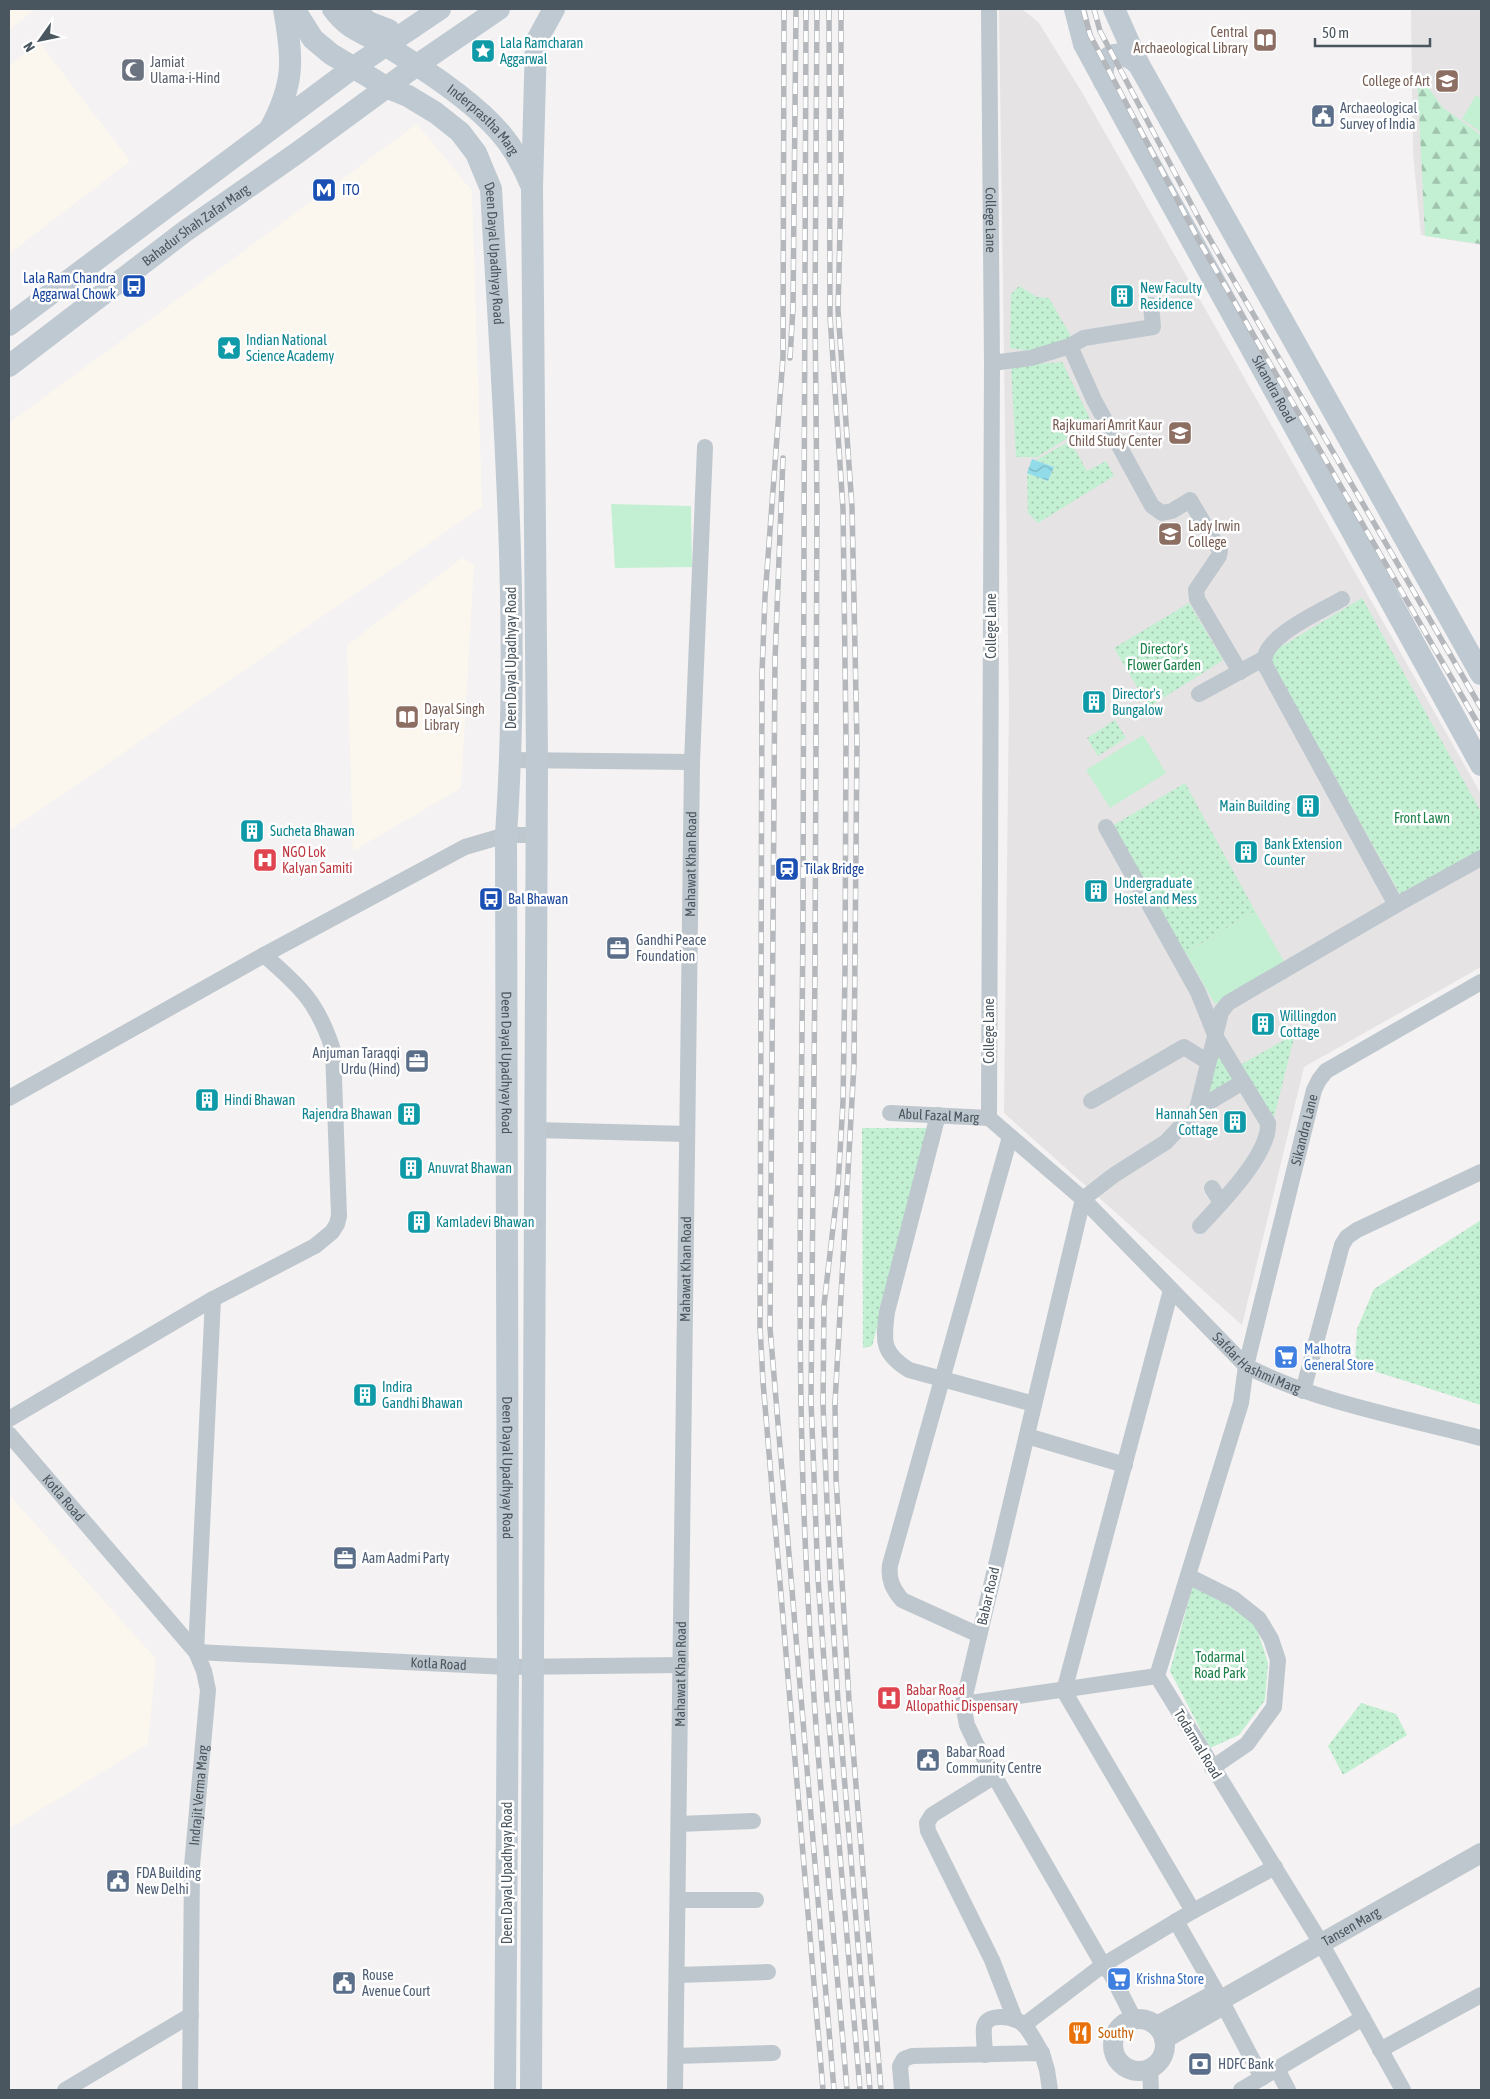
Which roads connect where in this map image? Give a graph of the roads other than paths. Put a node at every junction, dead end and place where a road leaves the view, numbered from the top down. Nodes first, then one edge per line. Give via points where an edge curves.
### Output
1 (284, 9) edge
2 (294, 9) edge
3 (332, 9) edge
4 (354, 9) edge
5 (440, 9) edge
6 (498, 9) edge
7 (554, 9) edge
8 (989, 9) edge
9 (1058, 9) edge
10 (1075, 9) edge
11 (1114, 9) edge
12 (405, 32) junction
13 (1084, 44) junction
14 (386, 45) junction
15 (1139, 64) junction
16 (417, 65) junction
17 (354, 67) junction
18 (1104, 81) junction
19 (386, 87) junction
20 (268, 132) junction
21 (532, 188) junction
22 (1152, 305) dead end
23 (9, 325) edge
24 (1070, 346) junction
25 (992, 362) junction
26 (9, 366) edge
27 (705, 447) dead end
28 (1342, 599) dead end
29 (1263, 658) junction
30 (1240, 672) junction
31 (1481, 674) edge
32 (1199, 694) dead end
33 (511, 760) junction
34 (537, 760) junction
35 (692, 762) junction
36 (1481, 765) edge
37 (1106, 827) dead end
38 (536, 834) junction
39 (506, 835) junction
40 (1481, 858) edge
41 (1396, 905) junction
42 (264, 955) junction
43 (1481, 982) edge
44 (1216, 1037) junction
45 (1208, 1062) junction
46 (1243, 1082) junction
47 (9, 1098) edge
48 (1090, 1101) dead end
49 (1197, 1109) junction
50 (890, 1113) dead end
51 (938, 1115) junction
52 (989, 1118) junction
53 (535, 1130) junction
54 (687, 1134) junction
55 (1010, 1136) junction
56 (1481, 1172) edge
57 (1212, 1188) dead end
58 (1083, 1199) junction
59 (1221, 1203) junction
60 (1200, 1226) dead end
61 (1171, 1290) junction
62 (212, 1299) junction
63 (1246, 1366) junction
64 (943, 1380) junction
65 (1303, 1391) junction
66 (1034, 1404) junction
67 (9, 1420) edge
68 (9, 1434) edge
69 (1027, 1436) junction
70 (1481, 1438) edge
71 (1125, 1465) junction
72 (1188, 1576) junction
73 (979, 1635) junction
74 (196, 1652) junction
75 (681, 1666) junction
76 (508, 1667) junction
77 (534, 1667) junction
78 (1157, 1676) junction
79 (1064, 1691) junction
80 (962, 1704) junction
81 (1212, 1768) junction
82 (995, 1776) junction
83 (753, 1821) dead end
84 (679, 1824) junction
85 (1481, 1853) edge
86 (1274, 1867) junction
87 (678, 1900) junction
88 (756, 1900) dead end
89 (1192, 1911) junction
90 (1176, 1921) junction
91 (1321, 1942) junction
92 (1103, 1965) junction
93 (768, 1972) dead end
94 (677, 1975) junction
95 (1481, 1995) edge
96 (1221, 2000) junction
97 (191, 2015) junction
98 (1363, 2018) junction
99 (1130, 2021) junction
100 (1020, 2022) junction
101 (1160, 2033) junction
102 (1380, 2050) junction
103 (773, 2053) dead end
104 (1042, 2053) junction
105 (985, 2054) junction
106 (676, 2056) junction
107 (1277, 2069) junction
108 (1143, 2077) edge
109 (1262, 2078) junction
110 (65, 2090) edge
111 (190, 2090) edge
112 (505, 2090) edge
113 (531, 2090) edge
114 (675, 2090) edge
115 (902, 2090) edge
116 (1050, 2090) edge
117 (1151, 2090) edge
118 (1241, 2090) edge
119 (1288, 2090) edge
120 (1403, 2090) edge

1 - 20 main road via 291,73 280,109
2 - 17 main road, Deen Dayal Upadhyay Road via 313,38 331,54
3 - 14 main road, Inderprastha Marg via 353,29
4 - 12 main road via 368,22 388,30
5 - 12 main road
6 - 16 main road
7 - 21 main road, Deen Dayal Upadhyay Road via 536,42
8 - 25 street, College Lane
9 - 13 main road
10 - 13 main road, Sikandra Road
11 - 15 main road
12 - 14 main road
13 - 18 main road, Sikandra Road
14 - 16 main road, Inderprastha Marg
14 - 17 main road
15 - 18 main road via 1123,54 1108,58 1102,72
15 - 31 main road
16 - 19 main road, Bahadur Shah Zafar Marg
16 - 21 main road, Inderprastha Marg via 449,87 509,143
17 - 19 main road, Deen Dayal Upadhyay Road
17 - 20 main road
18 - 36 main road, Sikandra Road
19 - 26 main road, Bahadur Shah Zafar Marg via 297,154 184,232
19 - 33 main road, Deen Dayal Upadhyay Road via 436,112 460,132 476,153 491,189 510,514
20 - 23 main road
21 - 34 main road, Deen Dayal Upadhyay Road
22 - 24 street via 1153,327 1084,338
24 - 25 street via 1031,358
24 - 30 street via 1094,400 1152,506 1162,513 1190,500 1220,551 1196,590 1197,599
25 - 52 street, College Lane
27 - 35 street, Mahawat Khan Road
28 - 29 street via 1280,635 1269,644
29 - 30 street
29 - 41 street via 1279,704 1365,860
30 - 32 street
33 - 34 street
33 - 39 main road, Deen Dayal Upadhyay Road
34 - 35 street
34 - 38 main road, Deen Dayal Upadhyay Road
35 - 54 street, Mahawat Khan Road
37 - 44 street via 1198,992
38 - 39 street
38 - 53 main road, Deen Dayal Upadhyay Road
39 - 42 street via 465,847
39 - 76 main road, Deen Dayal Upadhyay Road
40 - 41 street
41 - 44 street via 1228,1003 1221,1012
42 - 47 street
42 - 62 street via 308,997 325,1025 333,1050 339,1216 332,1232 315,1246
43 - 63 street, Sikandra Lane via 1326,1071 1319,1080
44 - 45 street
44 - 46 street
45 - 48 street via 1184,1047
45 - 49 street
46 - 49 street
46 - 59 street via 1268,1123 1268,1130 1257,1157
49 - 58 street via 1166,1142
50 - 51 street, Abul Fazal Marg
51 - 52 street, Abul Fazal Marg
51 - 64 street via 884,1331 888,1352 895,1361 909,1370
52 - 55 street
53 - 54 street
53 - 77 main road, Deen Dayal Upadhyay Road
54 - 75 street, Mahawat Khan Road
55 - 58 street
55 - 64 street
56 - 65 street via 1347,1237 1342,1245
57 - 59 street
58 - 61 street, Safdar Hashmi Marg
58 - 66 street, Babar Road
59 - 60 street
61 - 63 street, Safdar Hashmi Marg
61 - 71 street
62 - 67 street
62 - 74 street
63 - 65 street, Safdar Hashmi Marg
63 - 72 street via 1241,1403
64 - 66 street
64 - 73 street via 889,1577 902,1600
65 - 70 street, Safdar Hashmi Marg
66 - 69 street, Babar Road
68 - 74 street, Kotla Road
69 - 71 street
69 - 73 street, Babar Road
71 - 79 street
72 - 78 street
72 - 81 street via 1234,1600 1259,1619 1278,1660 1274,1707 1247,1744
73 - 80 street, Babar Road
74 - 76 street, Kotla Road
74 - 97 street, Indrajit Verma Marg via 208,1690 192,1866
75 - 77 street, Kotla Road
75 - 84 street, Mahawat Khan Road
76 - 77 street, Kotla Road
76 - 112 main road, Deen Dayal Upadhyay Road
77 - 113 main road, Deen Dayal Upadhyay Road
78 - 79 street
78 - 81 street, Todarmal Road
79 - 80 street
79 - 89 street
80 - 82 street via 967,1724
81 - 86 street, Todarmal Road
82 - 92 street
82 - 100 street via 932,1815 927,1823 939,1856
83 - 84 street
84 - 87 street, Mahawat Khan Road
85 - 91 street, Tansen Marg
86 - 89 street
86 - 91 street, Todarmal Road
87 - 88 street
87 - 94 street, Mahawat Khan Road
89 - 90 street
90 - 92 street
90 - 96 street
91 - 96 street, Tansen Marg
91 - 98 street, Todarmal Road
92 - 99 street via 1104,1979
92 - 100 street
93 - 94 street
94 - 106 street, Mahawat Khan Road
95 - 102 street
96 - 101 street, Tansen Marg via 1210,1997
96 - 109 street
97 - 110 street
97 - 111 street, Indrajit Verma Marg
98 - 102 street, Todarmal Road
98 - 107 street
99 - 101 street via 1149,2021
99 - 108 street via 1117,2031 1113,2049 1123,2066
100 - 104 street
100 - 105 street via 993,2017 987,2021 984,2026
101 - 108 street via 1164,2053
102 - 120 street, Todarmal Road
103 - 106 street
104 - 105 street
104 - 116 street
105 - 115 street via 912,2056 904,2059 900,2066
106 - 114 street, Mahawat Khan Road
107 - 109 street
107 - 119 street
108 - 117 street
109 - 118 street

